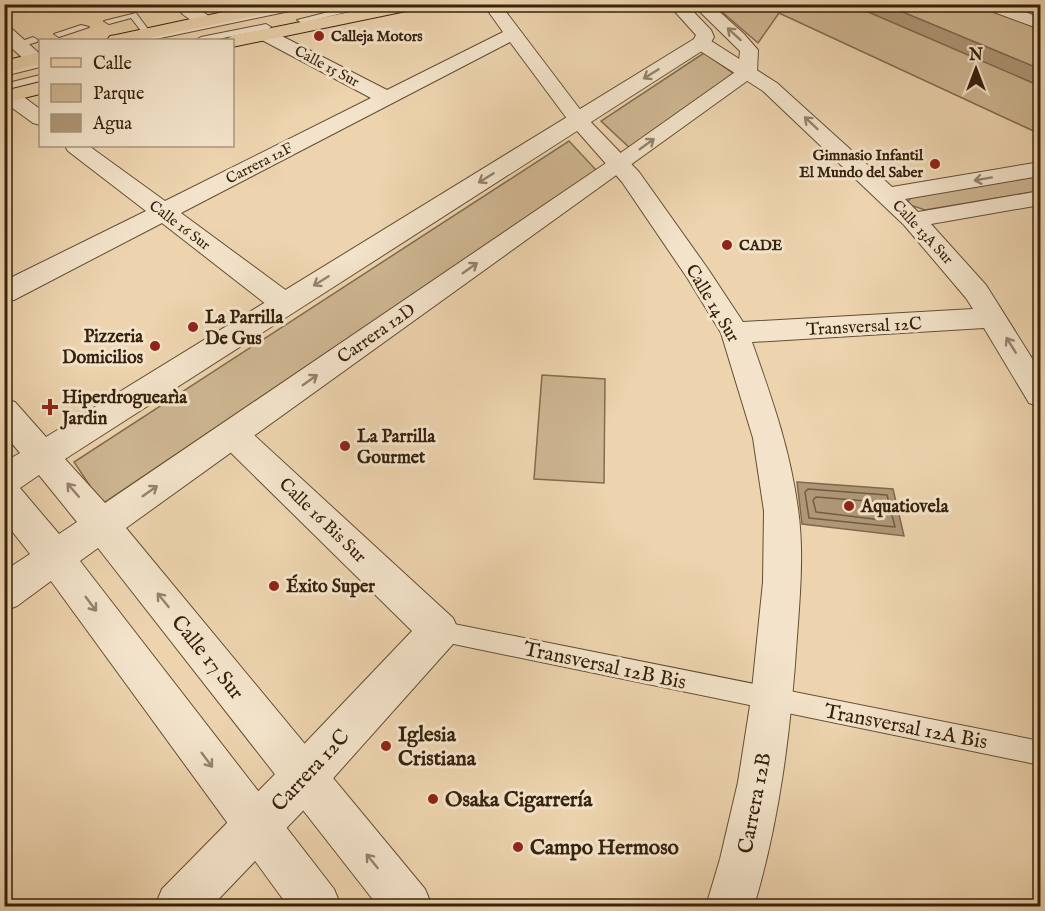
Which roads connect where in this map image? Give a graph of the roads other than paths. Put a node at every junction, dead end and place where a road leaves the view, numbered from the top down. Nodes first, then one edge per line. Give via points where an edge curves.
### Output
1 (181, 4) edge
2 (288, 4) edge
3 (319, 4) edge
4 (375, 4) edge
5 (416, 4) edge
6 (491, 4) edge
7 (676, 4) edge
8 (700, 4) edge
9 (989, 4) edge
10 (109, 21) dead end
11 (206, 21) junction
12 (1041, 24) edge
13 (4, 31) edge
14 (80, 31) dead end
15 (59, 33) dead end
16 (513, 34) junction
17 (266, 35) junction
18 (142, 37) edge
19 (125, 39) edge
20 (206, 39) edge
21 (234, 42) edge
22 (701, 43) junction
23 (34, 53) edge
24 (4, 67) edge
25 (747, 72) junction
26 (4, 73) edge
27 (39, 78) edge
28 (39, 88) edge
29 (6, 93) edge
30 (387, 98) junction
31 (39, 117) edge
32 (578, 120) junction
33 (77, 147) edge
34 (620, 164) junction
35 (1041, 169) edge
36 (888, 195) junction
37 (1041, 198) edge
38 (163, 212) junction
39 (914, 220) junction
40 (4, 293) edge
41 (285, 304) junction
42 (994, 318) junction
43 (735, 333) junction
44 (1041, 395) edge
45 (4, 411) edge
46 (232, 434) junction
47 (43, 455) junction
48 (4, 480) edge
49 (4, 494) edge
50 (102, 525) junction
51 (56, 557) junction
52 (4, 593) edge
53 (438, 631) junction
54 (772, 699) junction
55 (1041, 753) edge
56 (304, 777) junction
57 (257, 827) junction
58 (179, 906) edge
59 (316, 906) edge
60 (408, 906) edge
61 (730, 906) edge

1 - 11 street
2 - 11 main road
3 - 18 lane
4 - 20 lane
5 - 17 main road
6 - 16 street, Calle 14 Sur
7 - 22 street via 705,34
25 -> 8 street via 749,50
9 - 12 street
10 - 18 lane via 133,15
11 - 18 main road
13 - 23 street
14 - 15 lane
16 - 30 street, Carrera 12F
16 - 32 street, Calle 14 Sur
17 - 21 main road
17 - 30 street, Calle 15 Sur
18 - 19 main road
22 - 25 street, Calle 13A Sur
22 -> 32 street
23 - 24 main road
23 - 26 lane
34 -> 25 street, Carrera 12D
36 -> 25 street, Calle 13A Sur via 778,94
27 - 29 lane
28 - 29 main road
29 - 31 street
30 - 38 street, Carrera 12F
32 - 34 street, Calle 14 Sur
32 -> 41 street
33 - 38 street, Calle 16 Sur
34 - 43 street, Calle 14 Sur
46 -> 34 street, Carrera 12D
35 -> 36 street
36 - 39 street, Calle 13A Sur
37 - 39 street
38 - 40 street, Carrera 12F
38 - 41 street, Calle 16 Sur
39 - 42 street, Calle 13A Sur
41 - 47 street
42 - 43 street, Transversal 12C
44 -> 42 street, Calle 13A Sur
43 - 54 street, Calle 14 Sur via 769,438 781,511 782,582
45 - 47 street, Calle 17 Sur
50 -> 46 street, Carrera 12D
46 - 53 street, Calle 16 Bis Sur
47 - 48 street
50 -> 47 street, Calle 17 Sur
49 - 51 street
50 - 51 street, Carrera 12D
56 -> 50 street, Calle 17 Sur
51 - 52 street, Carrera 12D
51 -> 57 street
53 - 54 lane, Transversal 12B Bis
53 - 56 street, Carrera 12C
54 - 55 lane, Transversal 12A Bis
54 - 61 street, Carrera 12B via 758,793
56 - 57 street, Carrera 12C
60 -> 56 street, Calle 17 Sur
57 - 58 street, Carrera 12C
57 - 59 street

